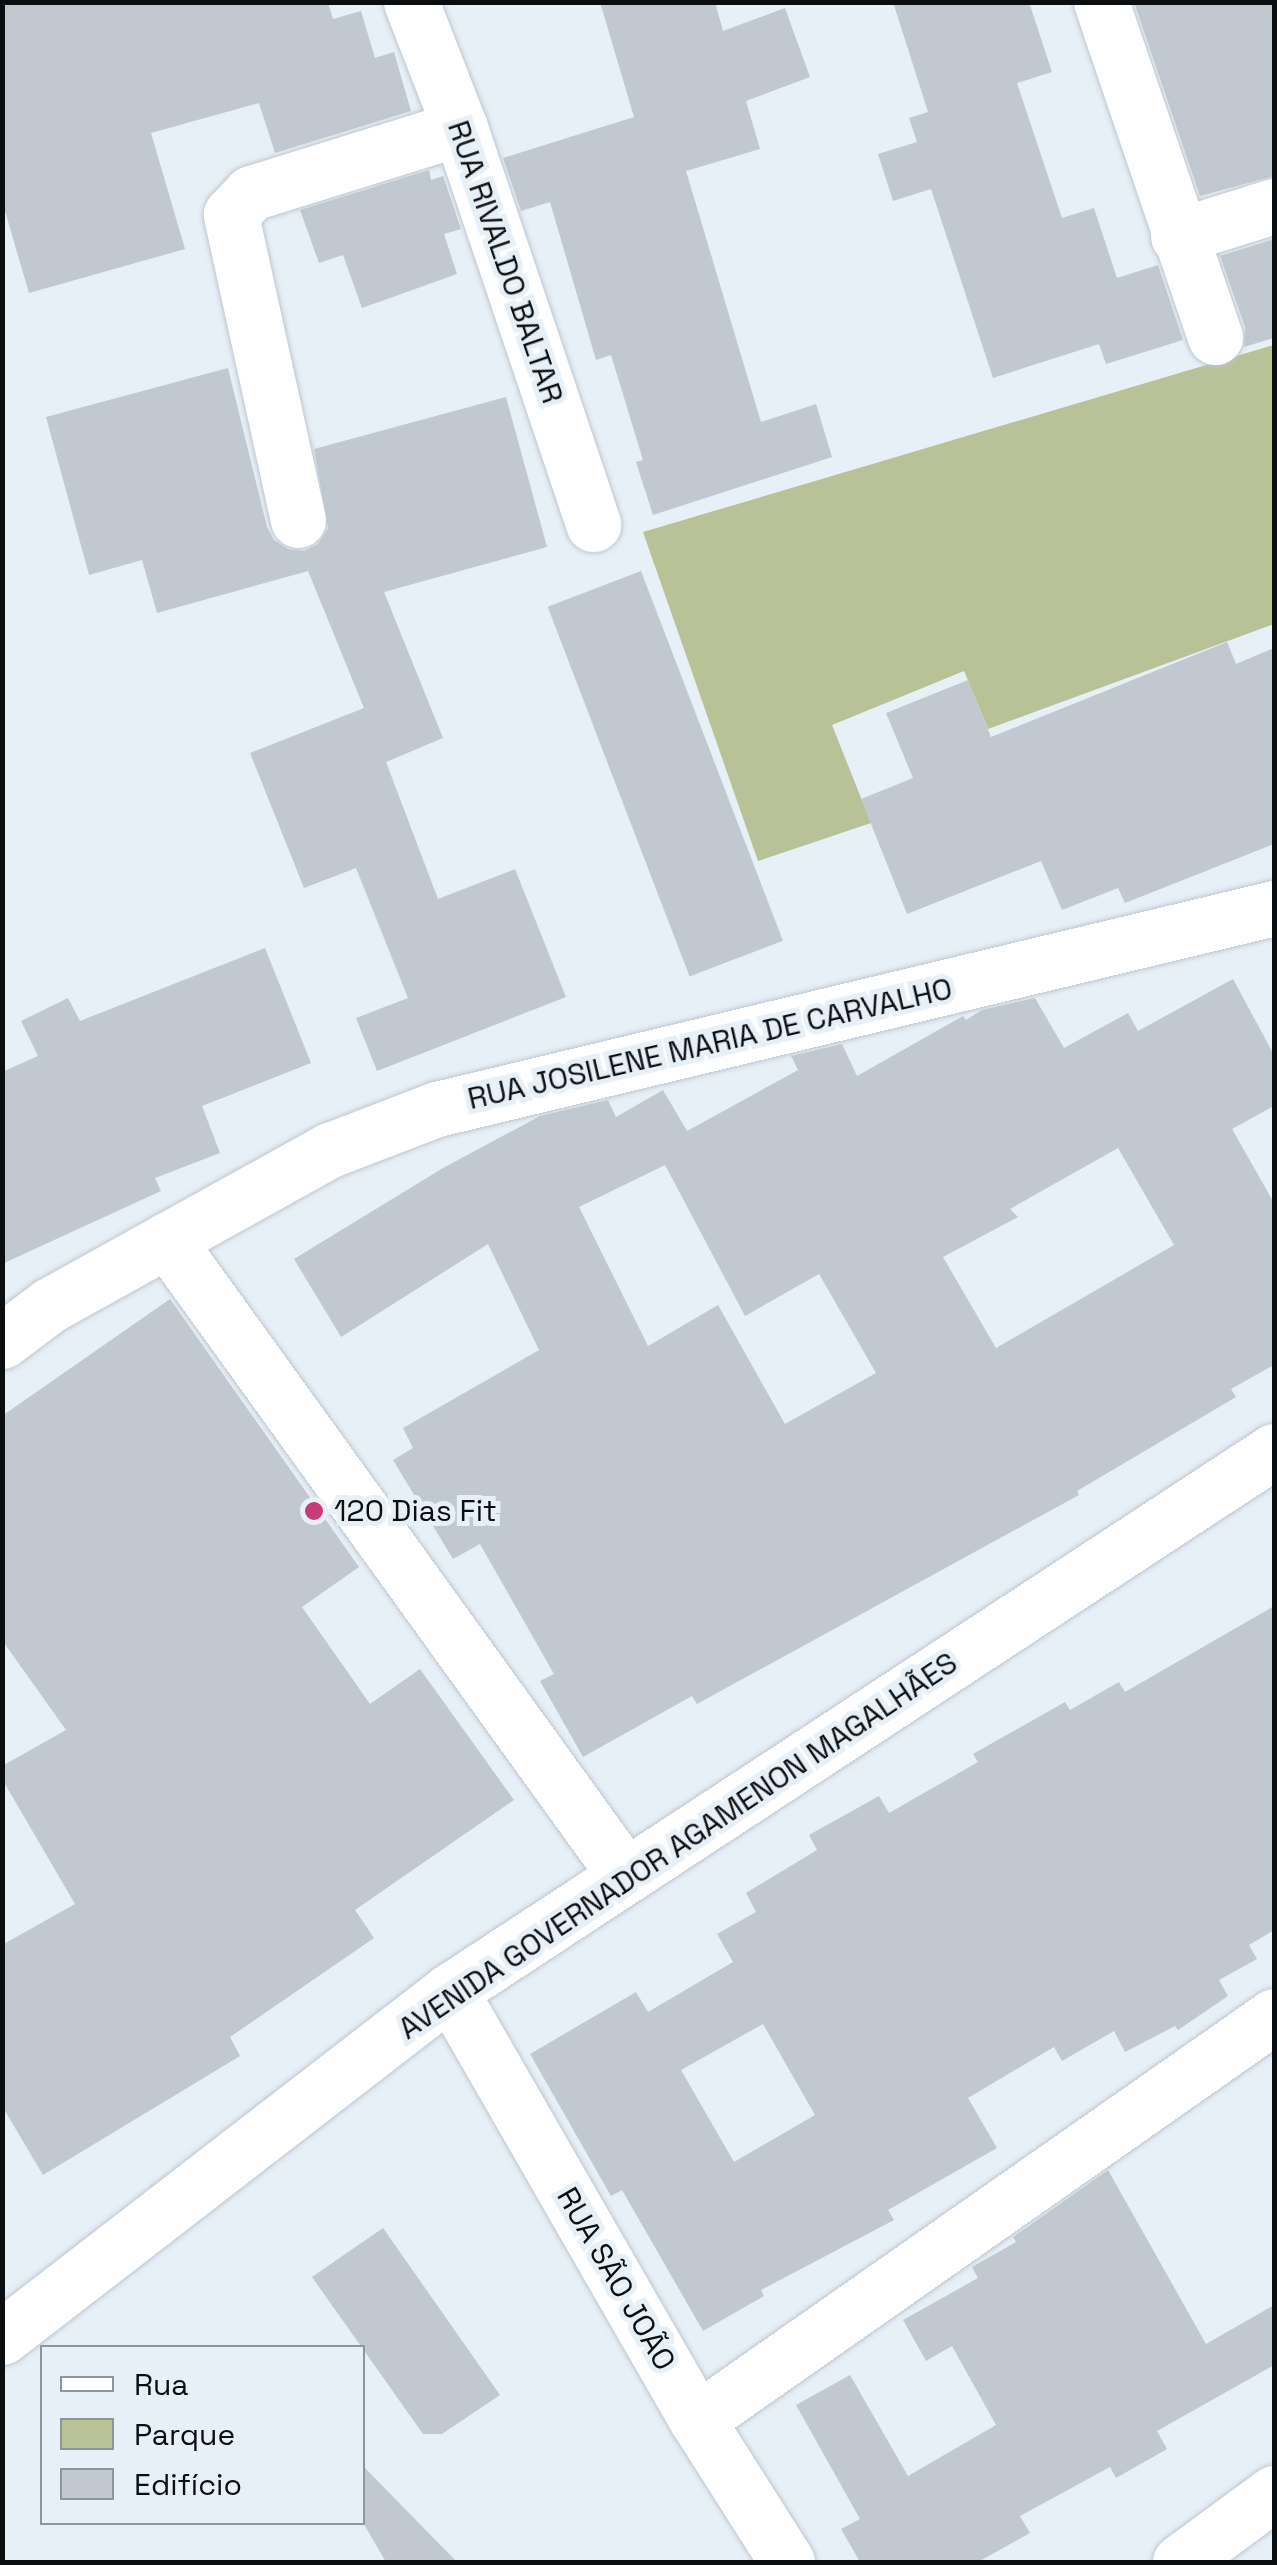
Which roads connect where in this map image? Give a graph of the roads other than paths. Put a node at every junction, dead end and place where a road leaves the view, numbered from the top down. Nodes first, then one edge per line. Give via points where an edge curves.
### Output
1 (410, 2) edge
2 (1101, 2) edge
3 (460, 128) junction
4 (1274, 206) edge
5 (1178, 236) junction
6 (1215, 336) dead end
7 (298, 520) dead end
8 (594, 524) dead end
9 (1274, 908) edge
10 (167, 1240) junction
11 (2, 1341) edge
12 (1274, 1452) edge
13 (625, 1875) junction
14 (450, 1991) junction
15 (1274, 2016) edge
16 (2, 2337) edge
17 (697, 2420) junction
18 (1274, 2494) edge
19 (787, 2562) edge
20 (1180, 2562) edge

1 - 3 street, RUA RIVALDO BALTAR
2 - 5 street
3 - 7 street via 252,193 230,214
3 - 8 street, RUA RIVALDO BALTAR
4 - 5 street
5 - 6 street
9 - 10 street, RUA JOSILENE MARIA DE CARVALHO via 437,1109 330,1150
10 - 11 street, RUA JOSILENE MARIA DE CARVALHO
10 - 13 street
12 - 13 street, AVENIDA GOVERNADOR AGAMENON MAGALHÃES
13 - 14 street, AVENIDA GOVERNADOR AGAMENON MAGALHÃES
14 - 16 street, AVENIDA GOVERNADOR AGAMENON MAGALHÃES
14 - 17 street, RUA SÃO JOÃO
15 - 17 street
17 - 19 street, RUA SÃO JOÃO
18 - 20 street

